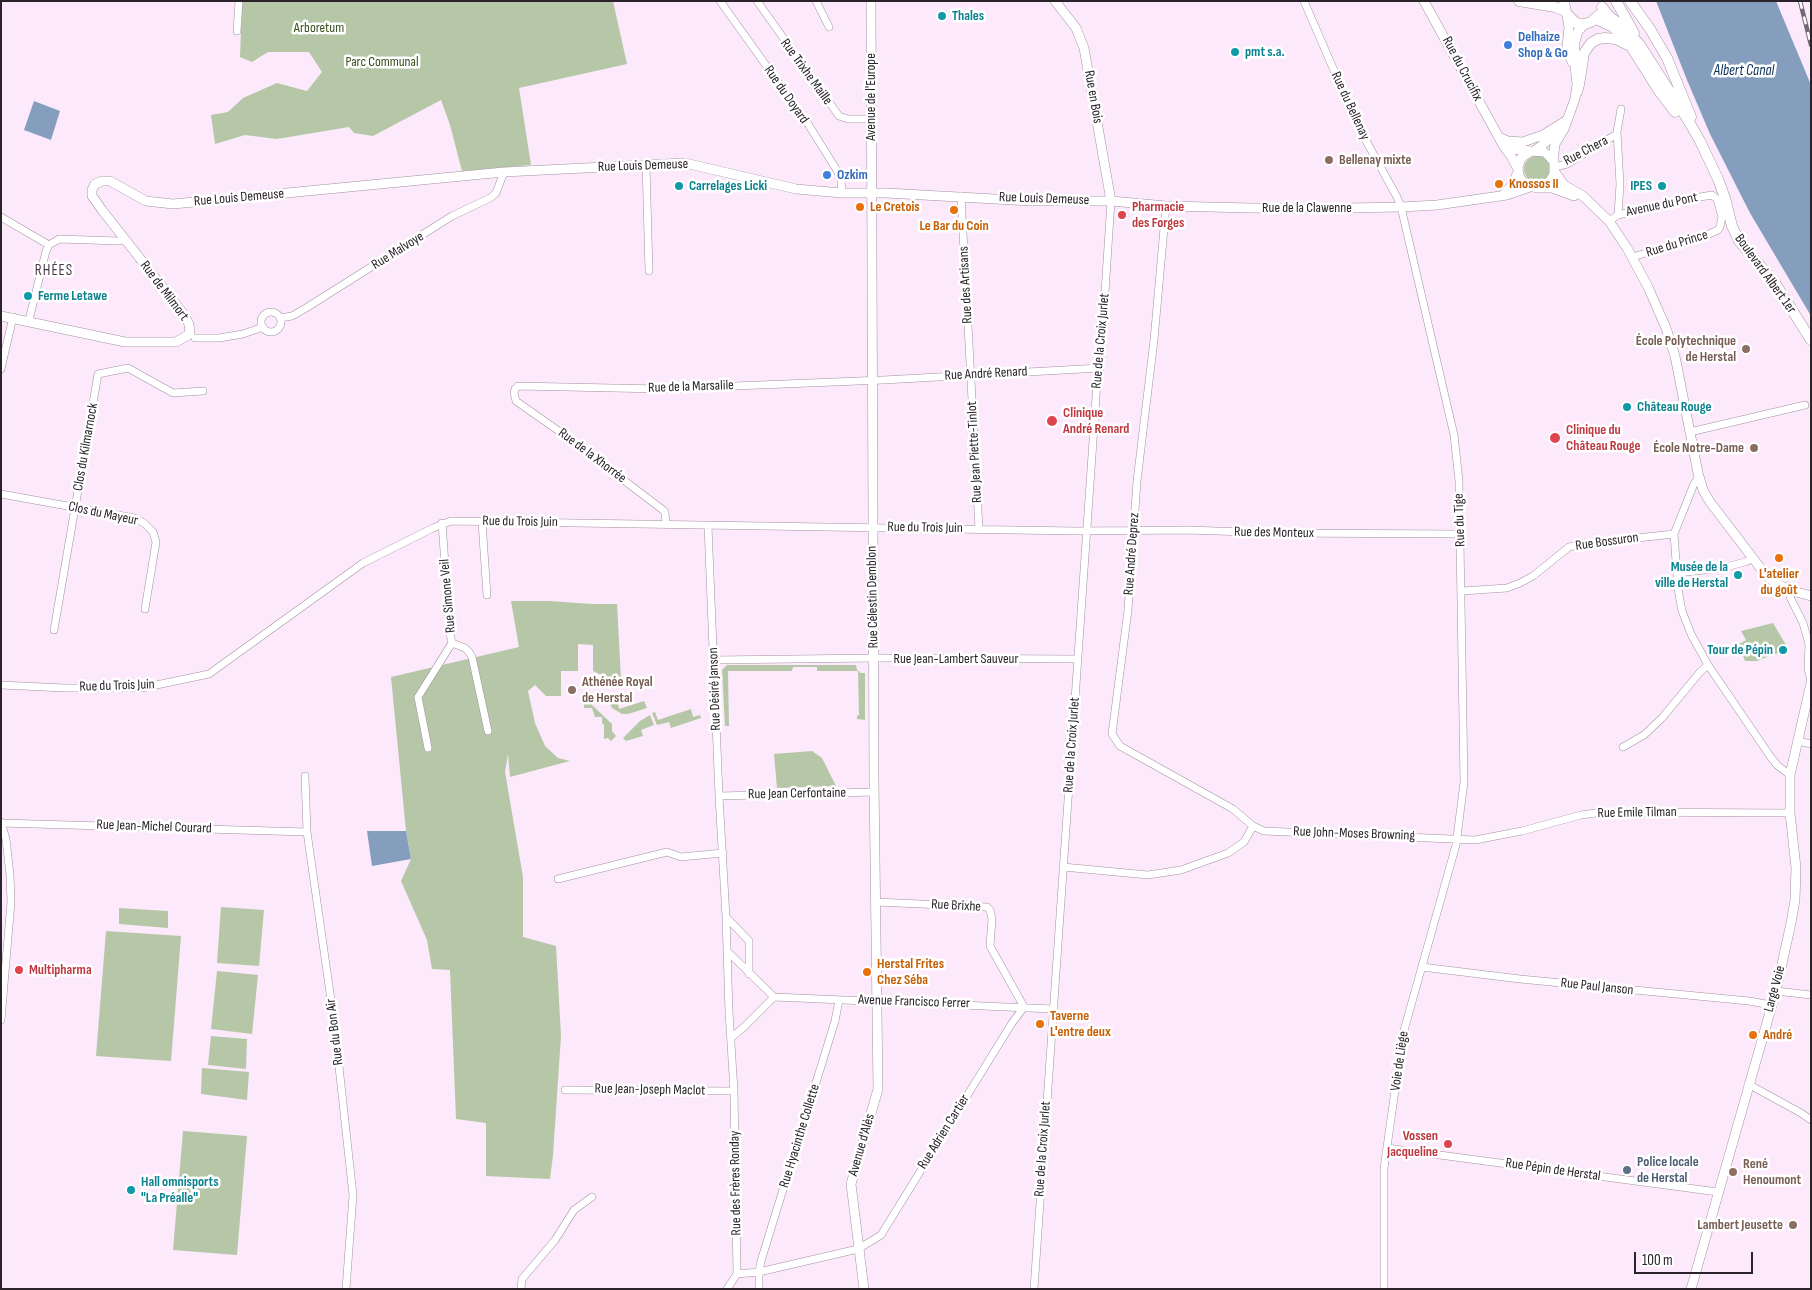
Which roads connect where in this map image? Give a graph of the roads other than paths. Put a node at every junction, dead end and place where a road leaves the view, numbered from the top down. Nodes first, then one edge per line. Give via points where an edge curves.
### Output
1 (239, 1) edge
2 (720, 1) edge
3 (756, 1) edge
4 (816, 1) edge
5 (871, 1) edge
6 (1055, 1) edge
7 (1304, 1) edge
8 (1424, 1) edge
9 (1519, 1) edge
10 (1616, 1) edge
11 (1630, 1) edge
12 (1602, 4) edge
13 (1565, 9) edge
14 (1596, 19) junction
15 (1585, 24) junction
16 (829, 27) dead end
17 (237, 31) dead end
18 (1637, 47) junction
19 (1574, 66) junction
20 (1576, 92) junction
21 (1621, 109) dead end
22 (870, 119) junction
23 (1567, 120) junction
24 (1618, 134) junction
25 (1498, 136) junction
26 (1702, 145) junction
27 (1533, 151) junction
28 (646, 165) junction
29 (1554, 167) junction
30 (1518, 171) junction
31 (504, 172) junction
32 (1530, 186) junction
33 (1542, 187) junction
34 (842, 193) junction
35 (872, 193) junction
36 (1503, 195) junction
37 (961, 196) junction
38 (1111, 201) junction
39 (1590, 203) junction
40 (173, 204) joint
41 (1166, 206) junction
42 (1401, 207) junction
43 (1618, 214) junction
44 (1, 217) edge
45 (1609, 221) junction
46 (1720, 227) joint
47 (125, 239) junction
48 (49, 245) junction
49 (1632, 258) junction
50 (649, 271) dead end
51 (1, 316) edge
52 (13, 317) junction
53 (280, 318) junction
54 (28, 320) junction
55 (263, 327) junction
56 (195, 338) dead end
57 (1811, 340) edge
58 (1100, 368) junction
59 (1, 369) edge
60 (971, 375) junction
61 (872, 381) junction
62 (203, 392) dead end
63 (514, 393) joint
64 (1805, 405) dead end
65 (1690, 432) junction
66 (1699, 477) junction
67 (1, 494) edge
68 (75, 508) junction
69 (482, 522) junction
70 (666, 523) junction
71 (442, 524) junction
72 (708, 526) junction
73 (873, 526) junction
74 (979, 529) junction
75 (1087, 531) junction
76 (1134, 532) junction
77 (1461, 534) junction
78 (1674, 534) junction
79 (1752, 559) junction
80 (1678, 573) junction
81 (1462, 590) junction
82 (1789, 590) junction
83 (488, 595) dead end
84 (1811, 596) edge
85 (145, 609) dead end
86 (54, 630) dead end
87 (452, 643) junction
88 (1810, 645) edge
89 (874, 658) junction
90 (1078, 659) junction
91 (714, 660) junction
92 (1708, 665) junction
93 (1811, 682) edge
94 (1, 685) edge
95 (488, 731) dead end
96 (1798, 741) junction
97 (1811, 744) edge
98 (1623, 747) dead end
99 (428, 748) dead end
100 (1790, 774) junction
101 (305, 776) dead end
102 (874, 792) junction
103 (719, 796) junction
104 (1790, 812) junction
105 (1, 822) edge
106 (1253, 826) junction
107 (307, 832) junction
108 (1457, 839) junction
109 (722, 853) junction
110 (1063, 867) junction
111 (558, 879) dead end
112 (876, 902) junction
113 (726, 917) junction
114 (727, 951) junction
115 (1422, 967) junction
116 (749, 974) junction
117 (2, 988) edge
118 (1776, 991) junction
119 (1811, 995) edge
120 (774, 997) junction
121 (839, 1000) junction
122 (876, 1001) junction
123 (1772, 1005) junction
124 (1024, 1007) junction
125 (1053, 1009) junction
126 (1, 1020) edge
127 (731, 1038) junction
128 (1748, 1084) junction
129 (565, 1090) dead end
130 (734, 1091) junction
131 (1811, 1120) edge
132 (1387, 1148) junction
133 (1718, 1192) junction
134 (592, 1197) dead end
135 (858, 1250) junction
136 (758, 1272) junction
137 (737, 1274) junction
138 (346, 1289) edge
139 (521, 1289) edge
140 (727, 1289) edge
141 (759, 1289) edge
142 (864, 1289) edge
143 (1034, 1289) edge
144 (1384, 1289) edge
145 (1691, 1289) edge

1 - 17 street
2 - 34 street, Rue du Doyard via 808,124 838,172
3 - 22 street, Rue Trixhe Maille via 839,116
4 - 16 street
5 - 22 street, Avenue de l'Europe
6 - 38 street, Rue en Bois via 1076,28 1084,48
7 - 42 street, Rue du Bellenay via 1354,118
8 - 25 street, Rue du Crucifix
9 - 13 main road
10 - 18 main road
11 - 26 main road via 1660,45
12 - 14 main road, Boulevard Albert 1er
12 - 18 main road, Boulevard Albert 1er
13 - 15 main road via 1576,23
13 - 19 street via 1569,27 1567,48
14 - 15 main road
14 - 18 main road, Boulevard Albert 1er
15 - 19 street via 1576,36
18 - 20 main road via 1616,39 1602,38 1591,43 1584,53
18 - 26 main road, Boulevard Albert 1er via 1659,91
19 - 20 street
20 - 23 street
21 - 24 street, Rue Chera
22 - 35 street, Avenue de l'Europe
23 - 25 street via 1543,135 1522,142
23 - 27 street
23 - 29 street via 1555,144
24 - 29 street, Rue Chera via 1567,164
24 - 43 street, Rue Chera
25 - 27 street, Rue du Crucifix via 1513,148
25 - 30 street, Rue du Crucifix
26 - 57 main road, Boulevard Albert 1er via 1739,241 1775,284
27 - 29 street via 1544,152
27 - 30 street via 1521,158
28 - 31 street, Rue Louis Demeuse
28 - 34 street, Rue Louis Demeuse via 685,163 796,189
28 - 50 street
29 - 33 street via 1552,180
29 - 39 street via 1564,184
30 - 32 street via 1521,180
30 - 36 street
31 - 40 street, Rue Louis Demeuse
31 - 53 street, Rue Malvoye via 496,193 490,198 452,216 292,316
32 - 33 street
32 - 36 street, Rue de la Clawenne
33 - 39 street via 1560,190
34 - 35 street, Rue Louis Demeuse
35 - 37 street, Rue Louis Demeuse
35 - 61 street, Rue Célestin Demblon
36 - 42 street, Rue de la Clawenne
37 - 38 street, Rue Louis Demeuse via 1031,201
37 - 60 street, Rue des Artisans
38 - 41 street, Rue de la Clawenne
38 - 58 street, Rue de la Croix Jurlet
39 - 45 street
40 - 47 street, Rue de Milmort via 146,201 110,181 95,184 92,196
41 - 42 street, Rue de la Clawenne
41 - 76 street, Rue André Deprez
42 - 77 street, Rue du Tige via 1454,435
43 - 45 street, Avenue du Pont
43 - 46 street, Avenue du Pont via 1712,195 1720,209
44 - 48 street
45 - 49 street
46 - 49 street, Rue du Prince via 1710,234
47 - 48 street via 59,239
47 - 54 street, Rue de Milmort via 182,312 190,334 176,342 125,342
48 - 54 street
49 - 65 street via 1670,338
51 - 52 street, Rue de Milmort
52 - 54 street, Rue de Milmort
52 - 59 street
53 - 55 street, Rue Malvoye via 281,324 275,332
53 - 55 street, Rue Malvoye via 272,312 266,314 262,320
55 - 56 street, Rue Malvoye via 219,338
58 - 60 street, Rue André Renard
58 - 75 street, Rue de la Croix Jurlet
60 - 61 street, Rue André Renard
60 - 74 street, Rue Jean Piette-Tinlot
61 - 63 street, Rue de la Marsalile via 661,389 518,386
61 - 73 street, Rue Célestin Demblon
62 - 68 street, Clos du Kilmarnock via 173,393 128,368 98,374
63 - 70 street, Rue de la Xhorrée via 519,404 663,510
64 - 65 street
65 - 66 street
66 - 78 street
66 - 79 street via 1710,502
67 - 68 street, Clos du Mayeur
68 - 85 street, Clos du Mayeur via 134,518 153,532 156,542
68 - 86 street, Clos du Kilmarnock
69 - 70 street, Rue du Trois Juin
69 - 71 street, Rue du Trois Juin via 451,521
69 - 83 street
70 - 72 street, Rue du Trois Juin
71 - 87 street, Rue Simone Veil
71 - 94 street, Rue du Trois Juin via 363,563 209,674 142,688
72 - 73 street, Rue du Trois Juin
72 - 91 street, Rue Désiré Janson
73 - 74 street, Rue du Trois Juin
73 - 89 street, Rue Célestin Demblon
74 - 75 street, Rue du Trois Juin
75 - 76 street, Rue des Monteux
75 - 90 street, Rue de la Croix Jurlet
76 - 77 street, Rue des Monteux
76 - 106 street, Rue André Deprez via 1112,734 1120,746 1233,809
77 - 81 street, Rue du Tige
78 - 80 street
78 - 81 street, Rue Bossuron via 1569,547 1520,583 1507,588
79 - 80 street via 1722,568
79 - 82 street via 1769,578
80 - 92 street via 1682,611
81 - 108 street, Rue du Tige via 1464,782
82 - 84 street
82 - 88 street
87 - 95 street via 470,652
87 - 99 street, Rue Simone Veil via 418,697
88 - 93 street via 1808,669
89 - 90 street, Rue Jean-Lambert Sauveur
89 - 91 street, Rue Jean-Lambert Sauveur
89 - 102 street, Rue Célestin Demblon
90 - 110 street, Rue de la Croix Jurlet
91 - 103 street, Rue Désiré Janson
92 - 98 street via 1662,718 1644,735
92 - 100 street via 1770,756
93 - 96 street, Large Voie
96 - 97 street
96 - 100 street, Large Voie
100 - 104 street, Large Voie
101 - 107 street, Rue du Bon Air
102 - 103 street, Rue Jean Cerfontaine
102 - 112 street, Rue Célestin Demblon
103 - 109 street, Rue Désiré Janson
104 - 108 street, Rue Emile Tilman via 1603,812 1491,838
104 - 118 street, Large Voie via 1796,868 1795,900
105 - 107 street, Rue Jean-Michel Courard
105 - 117 street via 6,839 11,902
106 - 108 street, Rue John-Moses Browning via 1264,831
106 - 110 street via 1244,842 1228,853 1181,870 1148,875
107 - 138 street, Rue du Bon Air via 334,1021 353,1195
108 - 115 street, Voie de Liège
109 - 111 street via 681,857 667,852
109 - 113 street, Rue Désiré Janson
110 - 125 street, Rue de la Croix Jurlet
112 - 122 street, Rue Célestin Demblon
112 - 124 street, Rue Brixhe via 987,906 992,919 990,946
113 - 114 street, Rue Désiré Janson
113 - 116 street via 749,941
114 - 116 street
114 - 127 street, Rue Désiré Janson
115 - 123 street, Rue Paul Janson
115 - 132 street, Voie de Liège via 1403,1034
116 - 120 street
117 - 126 street
118 - 119 street
118 - 123 street, Large Voie
120 - 121 street, Avenue Francisco Ferrer
120 - 127 street
121 - 122 street, Avenue Francisco Ferrer
121 - 136 street, Rue Hyacinthe Collette
122 - 124 street, Avenue Francisco Ferrer
122 - 135 street, Avenue d'Alès via 878,1089 851,1184
123 - 128 street, Large Voie
124 - 125 street, Avenue Francisco Ferrer
124 - 135 street, Rue Adrien Cartier via 881,1235
125 - 143 street, Rue de la Croix Jurlet
127 - 130 street, Rue des Frères Ronday
128 - 131 street
128 - 133 street, Large Voie
129 - 130 street, Rue Jean-Joseph Maclot
130 - 137 street, Rue des Frères Ronday
132 - 133 street, Rue Pépin de Herstal
132 - 144 street, Voie de Liège via 1383,1186
133 - 145 street, Large Voie
134 - 139 street via 574,1210 555,1240 522,1279
135 - 136 street
135 - 142 street, Avenue d'Alès
136 - 137 street
136 - 141 street
137 - 140 street

